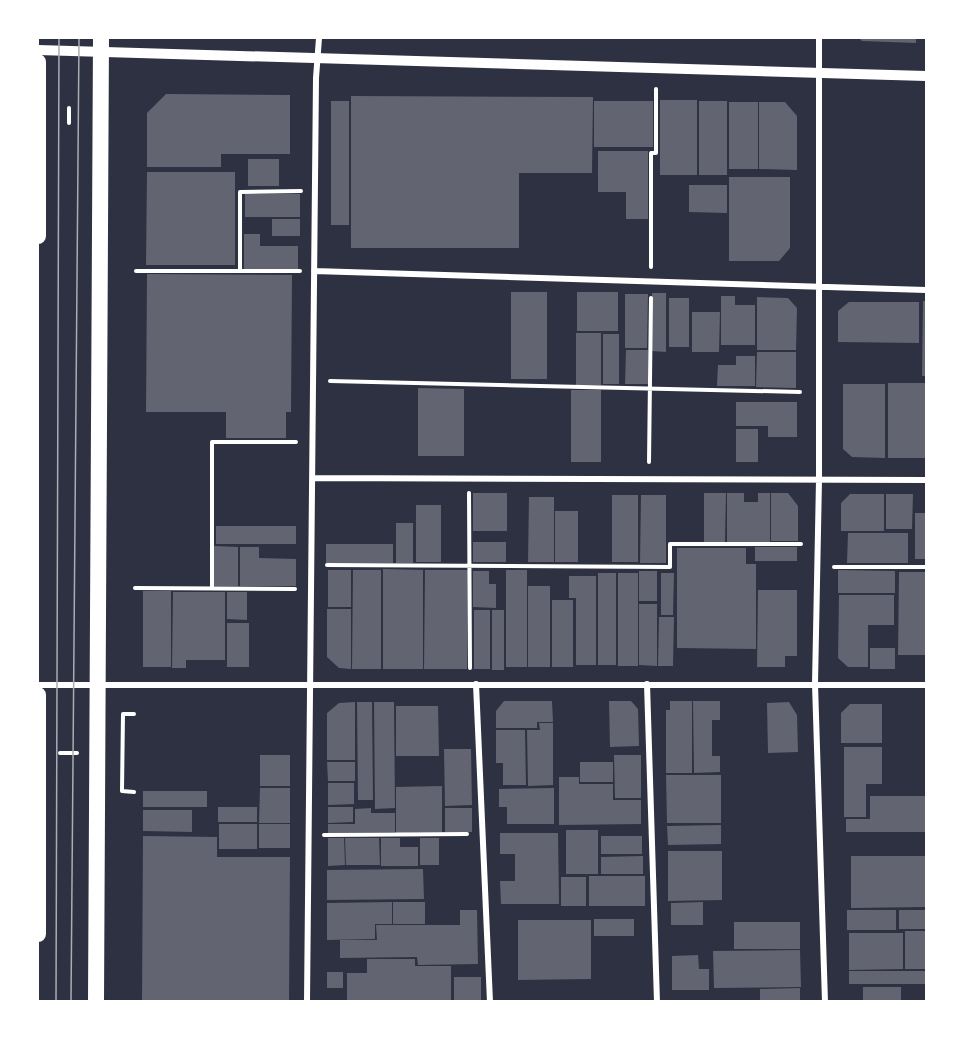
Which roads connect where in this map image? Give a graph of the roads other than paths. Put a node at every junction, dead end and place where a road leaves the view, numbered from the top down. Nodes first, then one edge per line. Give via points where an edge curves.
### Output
1 (319, 38) edge
2 (819, 38) edge
3 (101, 45) edge
4 (38, 50) edge
5 (317, 57) junction
6 (38, 62) edge
7 (819, 73) junction
8 (927, 76) edge
9 (38, 236) edge
10 (314, 271) junction
11 (817, 287) junction
12 (927, 290) edge
13 (313, 477) junction
14 (819, 480) junction
15 (927, 480) edge
16 (98, 684) junction
17 (309, 684) junction
18 (473, 684) junction
19 (646, 684) junction
20 (815, 684) junction
21 (38, 685) edge
22 (927, 685) edge
23 (38, 695) edge
24 (38, 876) edge
25 (38, 934) edge
26 (96, 1002) edge
27 (307, 1002) edge
28 (490, 1002) edge
29 (657, 1002) edge
30 (825, 1002) edge

1 - 5 street
2 - 7 street
3 - 4 street
3 - 5 street via 157,54
3 - 16 highway
5 - 7 street
5 - 10 street
6 - 9 highway
7 - 8 street
7 - 11 street
10 - 11 street
10 - 13 street
11 - 12 street
11 - 14 street
13 - 14 street
13 - 17 street
14 - 15 street
14 - 20 street
16 - 17 street
16 - 21 street
16 - 26 highway
17 - 18 street
17 - 27 street
18 - 19 street
18 - 28 street
19 - 20 street
19 - 29 street
20 - 22 street
20 - 30 street
23 - 24 highway
24 - 25 highway

